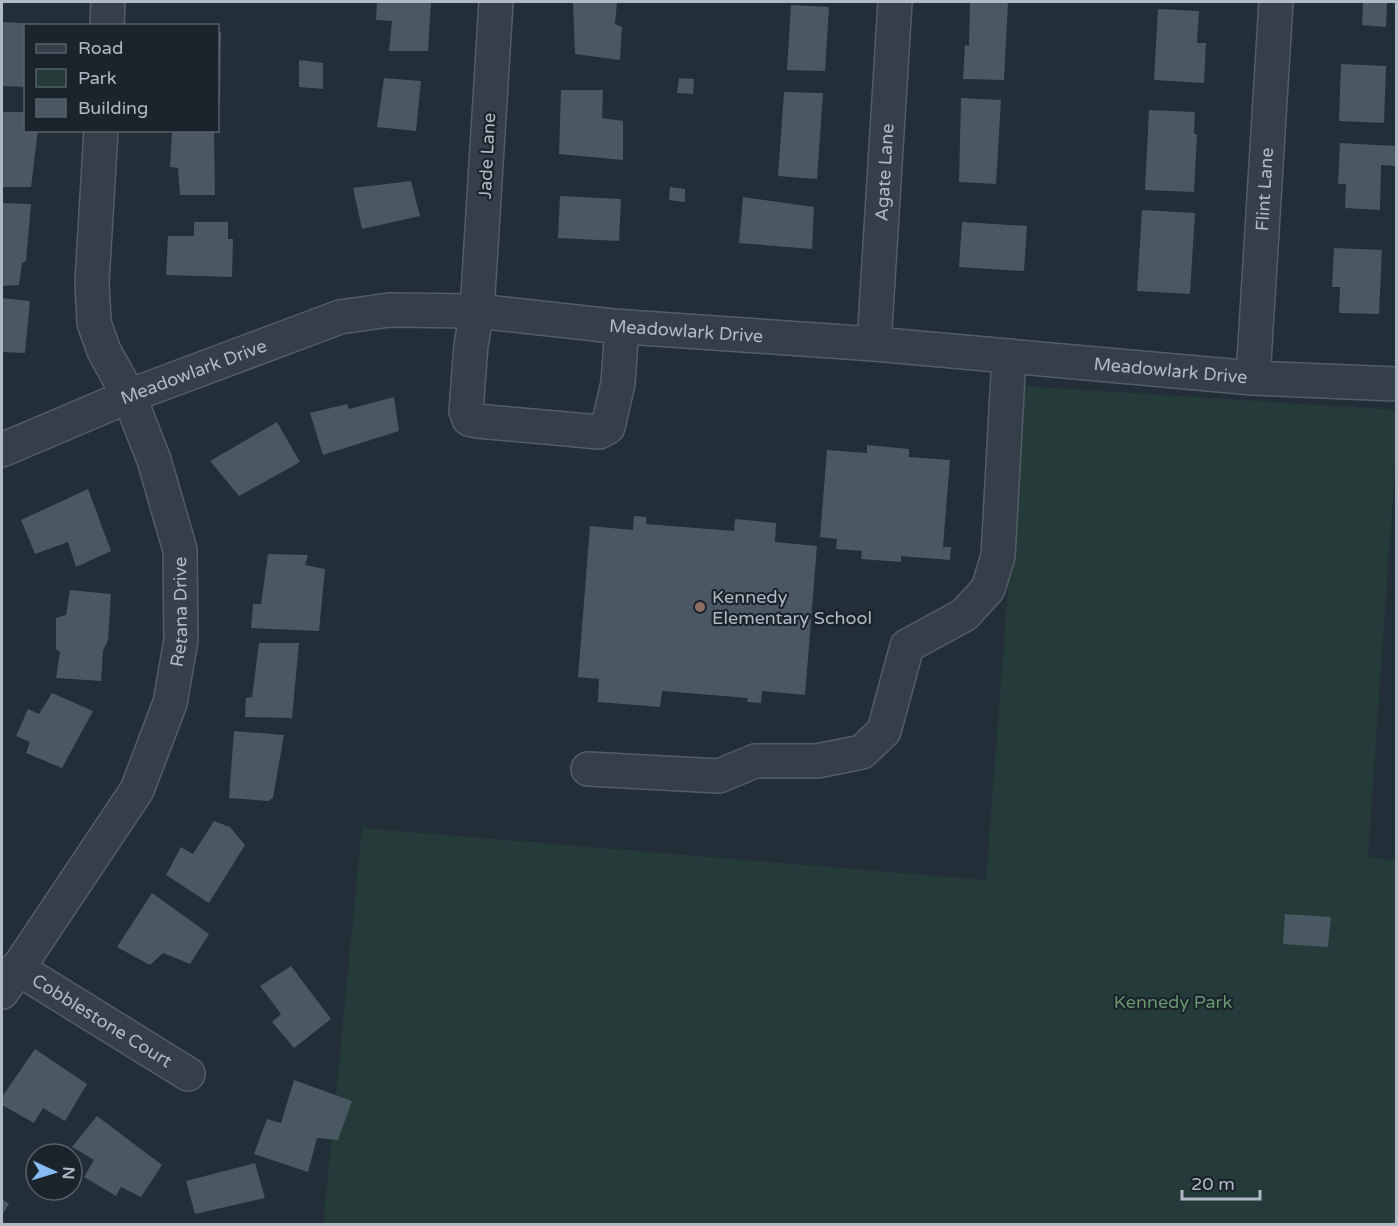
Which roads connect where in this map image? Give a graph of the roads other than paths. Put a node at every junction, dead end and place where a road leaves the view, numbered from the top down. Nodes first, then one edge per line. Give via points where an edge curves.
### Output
1 (108, 2) edge
2 (496, 2) edge
3 (895, 2) edge
4 (1276, 2) edge
5 (107, 24) edge
6 (100, 132) edge
7 (477, 311) junction
8 (622, 327) junction
9 (874, 344) junction
10 (1009, 356) junction
11 (1253, 378) junction
12 (1396, 384) edge
13 (129, 396) junction
14 (2, 450) edge
15 (588, 769) dead end
16 (9, 980) edge
17 (188, 1074) dead end

1 - 5 street
2 - 7 street, Jade Lane
3 - 9 street, Agate Lane
4 - 11 street, Flint Lane
6 - 13 street, Retana Drive via 92,282 94,323 104,351
7 - 8 street, Meadowlark Drive
7 - 8 street, Jade Lane via 466,411 469,418 477,421 599,432 608,427 618,383
7 - 13 street, Meadowlark Drive via 389,310 340,317
8 - 9 street, Meadowlark Drive
9 - 10 street, Meadowlark Drive
10 - 11 street, Meadowlark Drive
10 - 15 street via 998,556 988,590 964,615 907,646 884,730 862,752 817,761 755,761 719,776
11 - 12 street, Meadowlark Drive
13 - 14 street, Meadowlark Drive
13 - 16 street, Retana Drive via 154,460 180,550 181,640 170,703 137,790
16 - 17 street, Cobblestone Court

